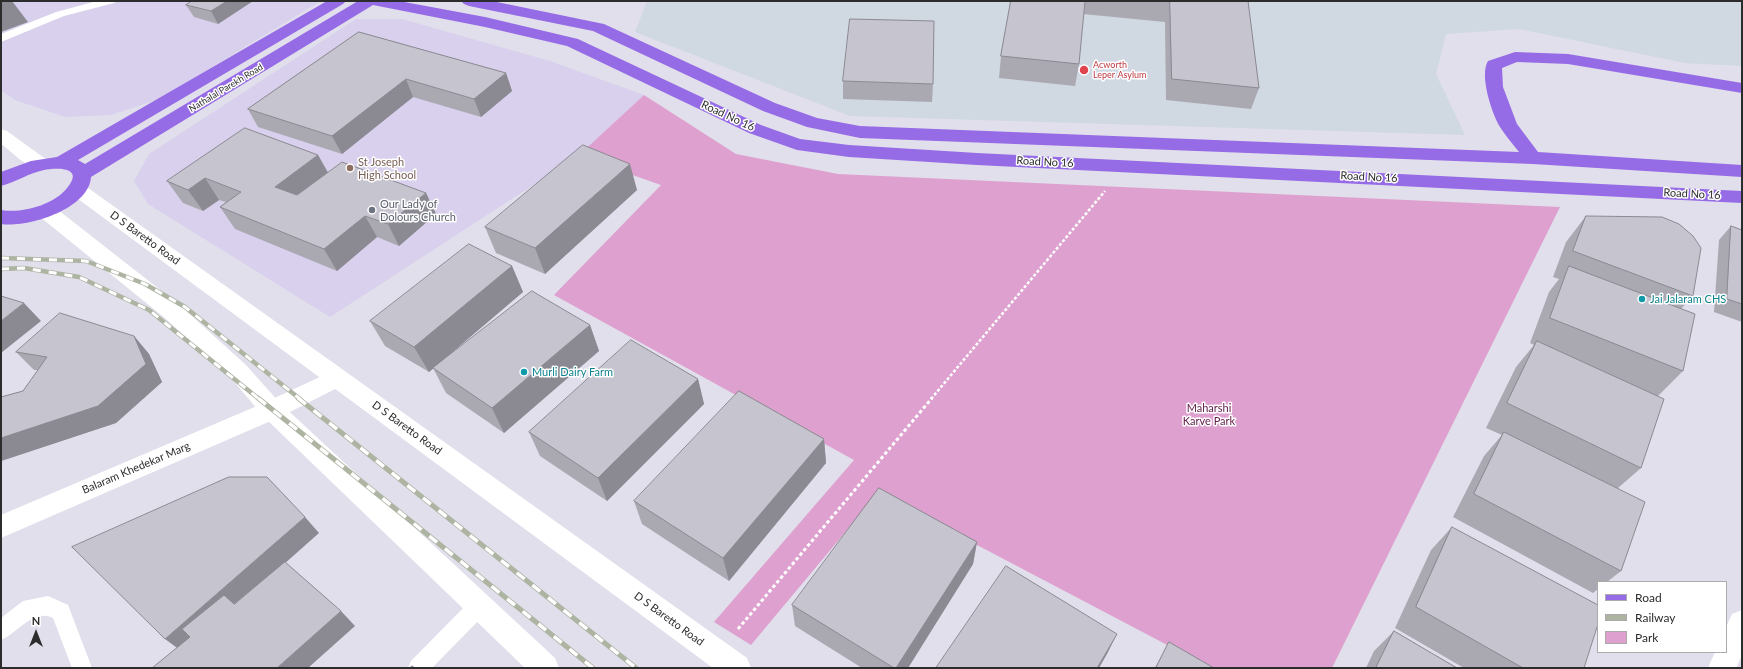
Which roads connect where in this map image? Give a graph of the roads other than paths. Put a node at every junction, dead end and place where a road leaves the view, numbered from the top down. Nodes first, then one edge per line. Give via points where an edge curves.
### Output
1 (110, 1) edge
2 (338, 1) edge
3 (369, 1) edge
4 (375, 1) edge
5 (469, 1) edge
6 (1, 38) edge
7 (1742, 88) edge
8 (1, 135) edge
9 (940, 135) junction
10 (941, 157) junction
11 (1534, 158) junction
12 (62, 162) junction
13 (40, 164) junction
14 (1742, 172) edge
15 (2, 178) edge
16 (79, 182) junction
17 (1742, 197) edge
18 (46, 211) junction
19 (6, 220) edge
20 (337, 378) junction
21 (272, 410) junction
22 (1, 527) edge
23 (479, 606) junction
24 (1742, 623) edge
25 (1, 630) edge
26 (729, 662) edge
27 (82, 668) edge
28 (418, 668) edge
29 (545, 668) edge
30 (1722, 668) edge

1 - 6 lane via 67,11
2 - 12 main road, Nathalal Parekh Road
3 - 16 main road, Nathalal Parekh Road
4 - 10 main road, Road No 16 via 572,42 755,129 796,144 849,151
5 - 9 main road, Road No 16 via 598,27 769,107 813,123 860,132
7 - 11 main road via 1568,59 1515,57 1494,65 1494,87 1508,125
8 - 13 main road
9 - 10 main road
9 - 11 main road, Road No 16
10 - 17 main road, Road No 16
11 - 14 main road, Road No 16
12 - 13 main road
12 - 16 main road via 79,168
13 - 15 main road
16 - 18 main road, Nathalal Parekh Road via 69,197
16 - 20 main road, D S Baretto Road
18 - 19 main road, Nathalal Parekh Road
18 - 21 main road via 174,313 238,371
20 - 21 main road, Balaram Khedekar Marg
20 - 26 main road, D S Baretto Road
21 - 22 main road, Balaram Khedekar Marg
21 - 23 main road
23 - 28 lane
23 - 29 main road
24 - 30 main road
25 - 27 lane via 30,608 48,605 61,612

